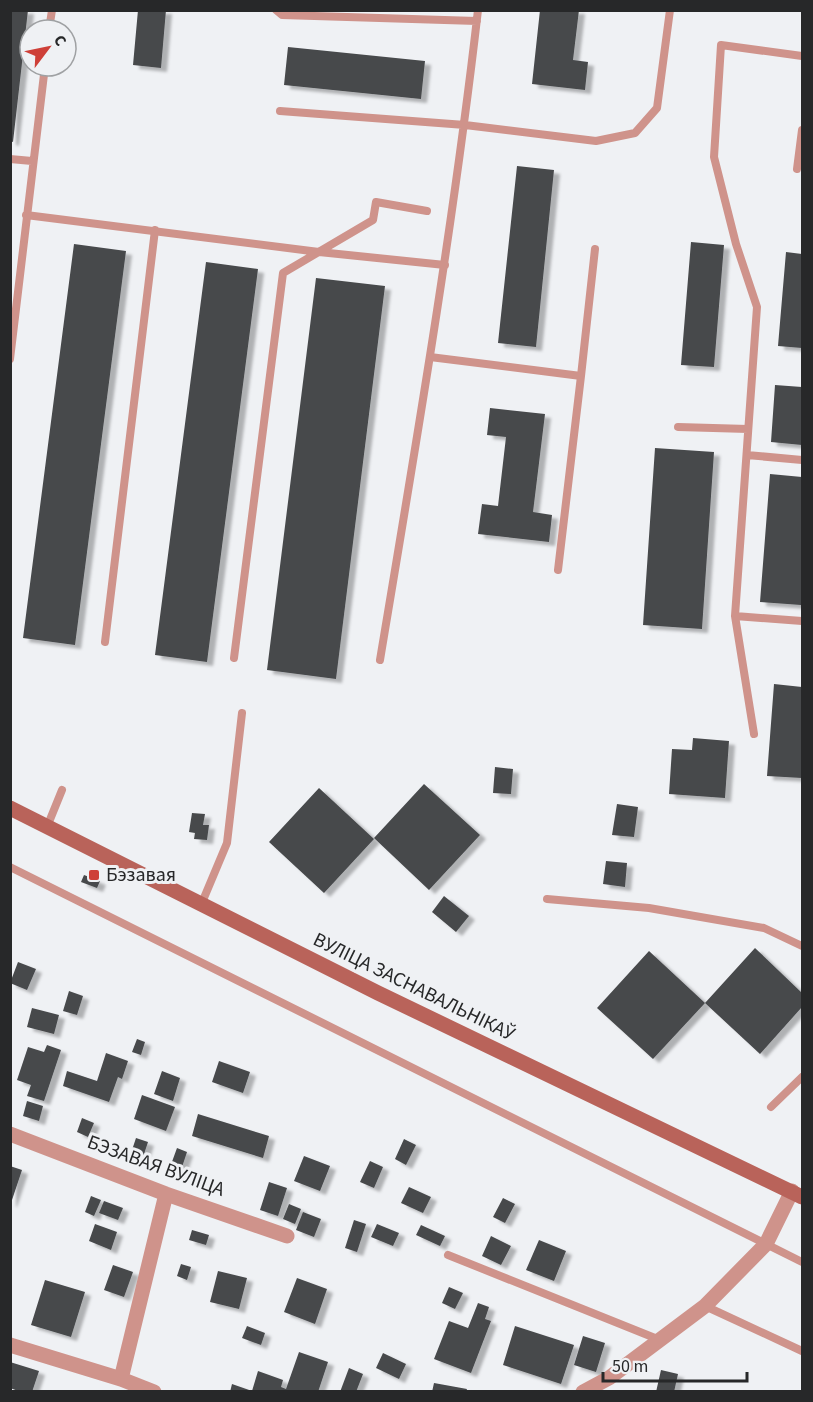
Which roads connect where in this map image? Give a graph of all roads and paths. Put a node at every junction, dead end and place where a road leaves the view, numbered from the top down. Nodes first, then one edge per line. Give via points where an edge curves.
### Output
1 (276, 10) edge
2 (478, 10) edge
3 (670, 10) edge
4 (477, 21) junction
5 (802, 56) edge
6 (43, 78) edge
7 (280, 111) dead end
8 (465, 125) junction
9 (802, 130) edge
10 (10, 159) edge
11 (32, 162) junction
12 (797, 169) dead end
13 (427, 211) dead end
14 (26, 215) junction
15 (155, 230) junction
16 (595, 249) dead end
17 (319, 252) junction
18 (445, 265) junction
19 (430, 357) junction
20 (10, 359) edge
21 (581, 376) junction
22 (678, 427) dead end
23 (748, 429) junction
24 (747, 455) junction
25 (802, 460) edge
26 (558, 570) dead end
27 (735, 616) junction
28 (802, 621) edge
29 (105, 642) dead end
30 (234, 658) dead end
31 (380, 660) dead end
32 (242, 713) dead end
33 (754, 734) dead end
34 (62, 790) dead end
35 (10, 808) edge
36 (47, 827) junction
37 (10, 867) edge
38 (547, 899) dead end
39 (201, 904) junction
40 (802, 946) edge
41 (802, 1077) edge
42 (771, 1107) dead end
43 (10, 1134) edge
44 (166, 1194) junction
45 (797, 1194) edge
46 (287, 1236) dead end
47 (766, 1244) junction
48 (448, 1255) dead end
49 (802, 1262) edge
50 (705, 1306) junction
51 (660, 1340) junction
52 (10, 1345) edge
53 (802, 1351) edge
54 (121, 1379) junction
55 (154, 1392) edge
56 (583, 1392) edge

1 - 4 lane via 282,15
2 - 4 lane
3 - 8 lane via 657,108 636,133 596,141
4 - 8 lane
5 - 23 lane via 721,45 714,157 757,307
6 - 11 lane
7 - 8 lane
8 - 18 lane
9 - 12 lane
10 - 11 lane
11 - 14 lane
13 - 17 lane via 376,202 373,220
14 - 15 lane
14 - 20 lane
15 - 17 lane
15 - 29 lane
16 - 21 lane
17 - 18 lane
17 - 30 lane via 283,273
18 - 19 lane
19 - 21 lane
19 - 31 lane
21 - 26 lane
22 - 23 lane
23 - 24 lane
24 - 25 lane
24 - 27 lane
27 - 28 lane
27 - 33 lane
32 - 39 lane via 227,843
34 - 36 lane
35 - 36 main road, ВУЛІЦА ЗАСНАВАЛЬНІКАЎ
36 - 39 main road, ВУЛІЦА ЗАСНАВАЛЬНІКАЎ
37 - 47 lane
38 - 40 lane via 649,908 764,928
39 - 45 main road, ВУЛІЦА ЗАСНАВАЛЬНІКАЎ
41 - 42 lane
43 - 44 street, БЭЗАВАЯ ВУЛІЦА
44 - 46 street, БЭЗАВАЯ ВУЛІЦА
44 - 54 street
45 - 47 street
47 - 49 lane
47 - 50 street
48 - 51 lane
50 - 51 street
50 - 53 lane
51 - 56 street
52 - 54 street
54 - 55 street

